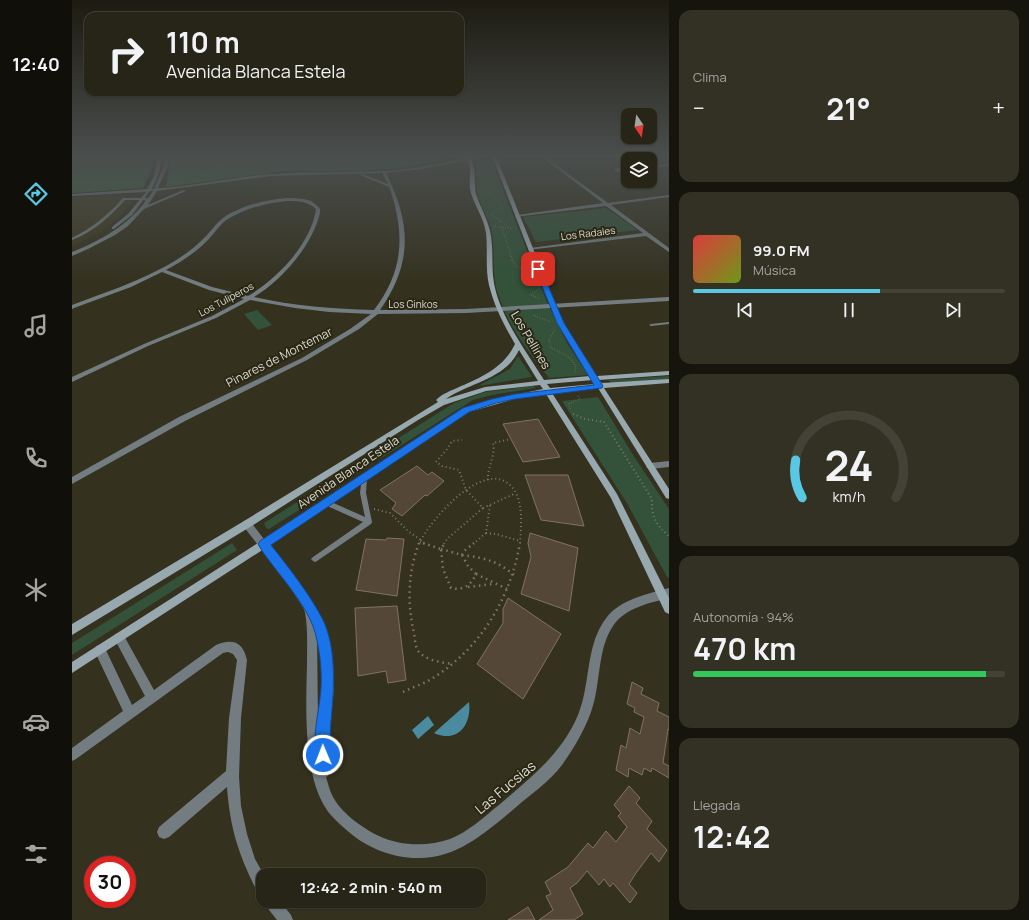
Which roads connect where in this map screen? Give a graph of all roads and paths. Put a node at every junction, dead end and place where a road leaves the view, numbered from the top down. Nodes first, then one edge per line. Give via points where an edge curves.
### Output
1 (142, 198) junction
2 (151, 198) edge
3 (166, 198) edge
4 (396, 198) edge
5 (475, 198) edge
6 (496, 198) edge
7 (510, 198) edge
8 (597, 198) edge
9 (656, 198) edge
10 (146, 205) junction
11 (607, 205) junction
12 (143, 209) junction
13 (517, 216) junction
14 (486, 224) junction
15 (502, 228) junction
16 (512, 229) junction
17 (522, 230) junction
18 (648, 234) junction
19 (72, 239) edge
20 (72, 248) edge
21 (530, 249) junction
22 (669, 250) edge
23 (72, 254) edge
24 (162, 270) junction
25 (530, 272) dead end
26 (250, 299) junction
27 (669, 299) edge
28 (553, 306) junction
29 (72, 307) edge
30 (499, 309) junction
31 (376, 312) junction
32 (532, 315) dead end
33 (652, 325) dead end
34 (668, 325) edge
35 (518, 344) junction
36 (669, 373) edge
37 (594, 378) junction
38 (72, 380) edge
39 (568, 380) junction
40 (669, 381) edge
41 (543, 382) junction
42 (599, 386) junction
43 (574, 389) junction
44 (549, 392) junction
45 (434, 406) junction
46 (462, 440) dead end
47 (511, 440) dead end
48 (669, 464) edge
49 (650, 466) junction
50 (364, 478) junction
51 (488, 480) junction
52 (72, 482) edge
53 (466, 490) junction
54 (515, 494) junction
55 (669, 496) edge
56 (327, 502) junction
57 (490, 505) junction
58 (483, 508) junction
59 (367, 510) junction
60 (369, 522) junction
61 (247, 524) junction
62 (486, 533) junction
63 (669, 536) edge
64 (421, 541) junction
65 (520, 541) junction
66 (264, 544) junction
67 (441, 549) junction
68 (462, 555) junction
69 (315, 559) dead end
70 (476, 574) junction
71 (514, 575) junction
72 (494, 584) junction
73 (467, 587) junction
74 (508, 589) junction
75 (666, 594) edge
76 (308, 608) junction
77 (669, 609) edge
78 (72, 630) edge
79 (119, 638) junction
80 (100, 650) junction
81 (452, 664) junction
82 (72, 668) edge
83 (403, 692) dead end
84 (152, 698) junction
85 (130, 713) junction
86 (72, 755) edge
87 (233, 774) junction
88 (325, 795) junction
89 (164, 832) dead end
90 (256, 874) edge
91 (277, 908) edge
92 (286, 920) edge

1 - 10 lane via 147,200
1 - 19 lane via 124,199 99,224
1 - 20 street via 116,226
2 - 10 street
3 - 12 street
4 - 31 street, Pinares de Montemar via 402,224 403,255 395,283
5 - 14 main road, Los Pellines
6 - 16 path via 502,204 501,209 491,214 497,221
7 - 13 main road
8 - 11 street
9 - 11 street
10 - 12 street
11 - 13 street
11 - 18 street
12 - 23 street via 117,232
13 - 17 main road
14 - 15 path
14 - 30 main road, Los Pellines via 491,283
15 - 16 path
15 - 25 path via 513,262
16 - 17 path
17 - 21 main road
18 - 21 street, Los Radales
18 - 22 street
21 - 28 main road
24 - 26 street, Los Ginkos via 209,288
24 - 26 street, Los Tuliperos via 194,250 223,220 237,212 283,200 312,204 318,211 302,248 279,276
24 - 29 street, Los Tuliperos
26 - 31 street, Los Ginkos
26 - 38 street, Los Tuliperos via 212,319 123,355
27 - 28 street, Los Ginkos
28 - 30 street, Los Ginkos
28 - 37 main road via 560,323
30 - 31 street, Los Ginkos via 437,313
30 - 35 main road, Los Pellines
31 - 52 street, Pinares de Montemar via 323,348 181,420
32 - 39 path via 554,326 555,331 549,338 551,348 568,356 576,364 576,370
33 - 34 lane
35 - 41 main road, Los Pellines
35 - 45 main road via 515,353 505,365 445,396
36 - 37 main road, Avenida Blanca Estela
37 - 39 main road, Avenida Blanca Estela
37 - 42 main road
39 - 41 main road, Avenida Blanca Estela
40 - 42 main road, Avenida Blanca Estela
41 - 44 main road, Los Pellines
41 - 45 main road, Avenida Blanca Estela via 485,389
42 - 43 main road, Avenida Blanca Estela
42 - 49 main road
43 - 44 main road, Avenida Blanca Estela
43 - 63 path via 580,399 569,404 570,413 604,422 652,499 651,512 655,521
44 - 50 main road, Avenida Blanca Estela via 494,401 466,410
44 - 75 main road, Los Pellines via 614,496
45 - 61 main road, Avenida Blanca Estela
46 - 53 path via 452,441 447,451 436,462 459,470
47 - 51 path via 493,443 495,454 488,466
48 - 49 street
49 - 55 main road
50 - 56 main road, Avenida Blanca Estela
50 - 59 lane via 363,493
51 - 53 path
51 - 54 path via 499,479 508,483 514,488
53 - 58 path
53 - 64 path via 436,516 425,530
54 - 57 path
54 - 65 path via 521,521
56 - 60 lane
56 - 66 main road, Avenida Blanca Estela
57 - 58 path
57 - 62 path
58 - 67 path via 447,540
59 - 60 lane
59 - 64 path via 379,509 389,512
60 - 69 lane
61 - 66 street, Las Fucsias
61 - 78 main road, Avenida Blanca Estela
62 - 65 path
62 - 68 path
64 - 67 path
64 - 81 path via 411,571 411,624 418,651 434,661
65 - 71 path
66 - 76 street, Las Fucsias
66 - 79 main road, Avenida Blanca Estela
67 - 68 path via 451,554
67 - 73 path via 442,566 451,588 456,590
68 - 70 path
68 - 71 path via 494,561
70 - 72 path
70 - 73 path
71 - 74 path
72 - 73 path
72 - 74 path
74 - 81 path via 497,613 484,632
75 - 77 main road, Los Pellines
75 - 88 street, Las Fucsias via 634,604 611,620 602,635 591,693 580,726 562,755 537,782 467,837 435,850 418,851 388,846 365,836 350,824
76 - 88 street, Las Fucsias via 313,650 313,736
76 - 88 street, Las Fucsias via 318,622 326,654 328,688 322,740
79 - 80 main road, Avenida Blanca Estela
79 - 84 street
80 - 82 main road, Avenida Blanca Estela
80 - 85 street
81 - 83 path via 430,681
84 - 85 street
84 - 87 street via 220,649 228,646 236,649 242,660 235,715
85 - 86 street
87 - 89 street
87 - 90 street via 234,811 240,836
91 - 92 street

